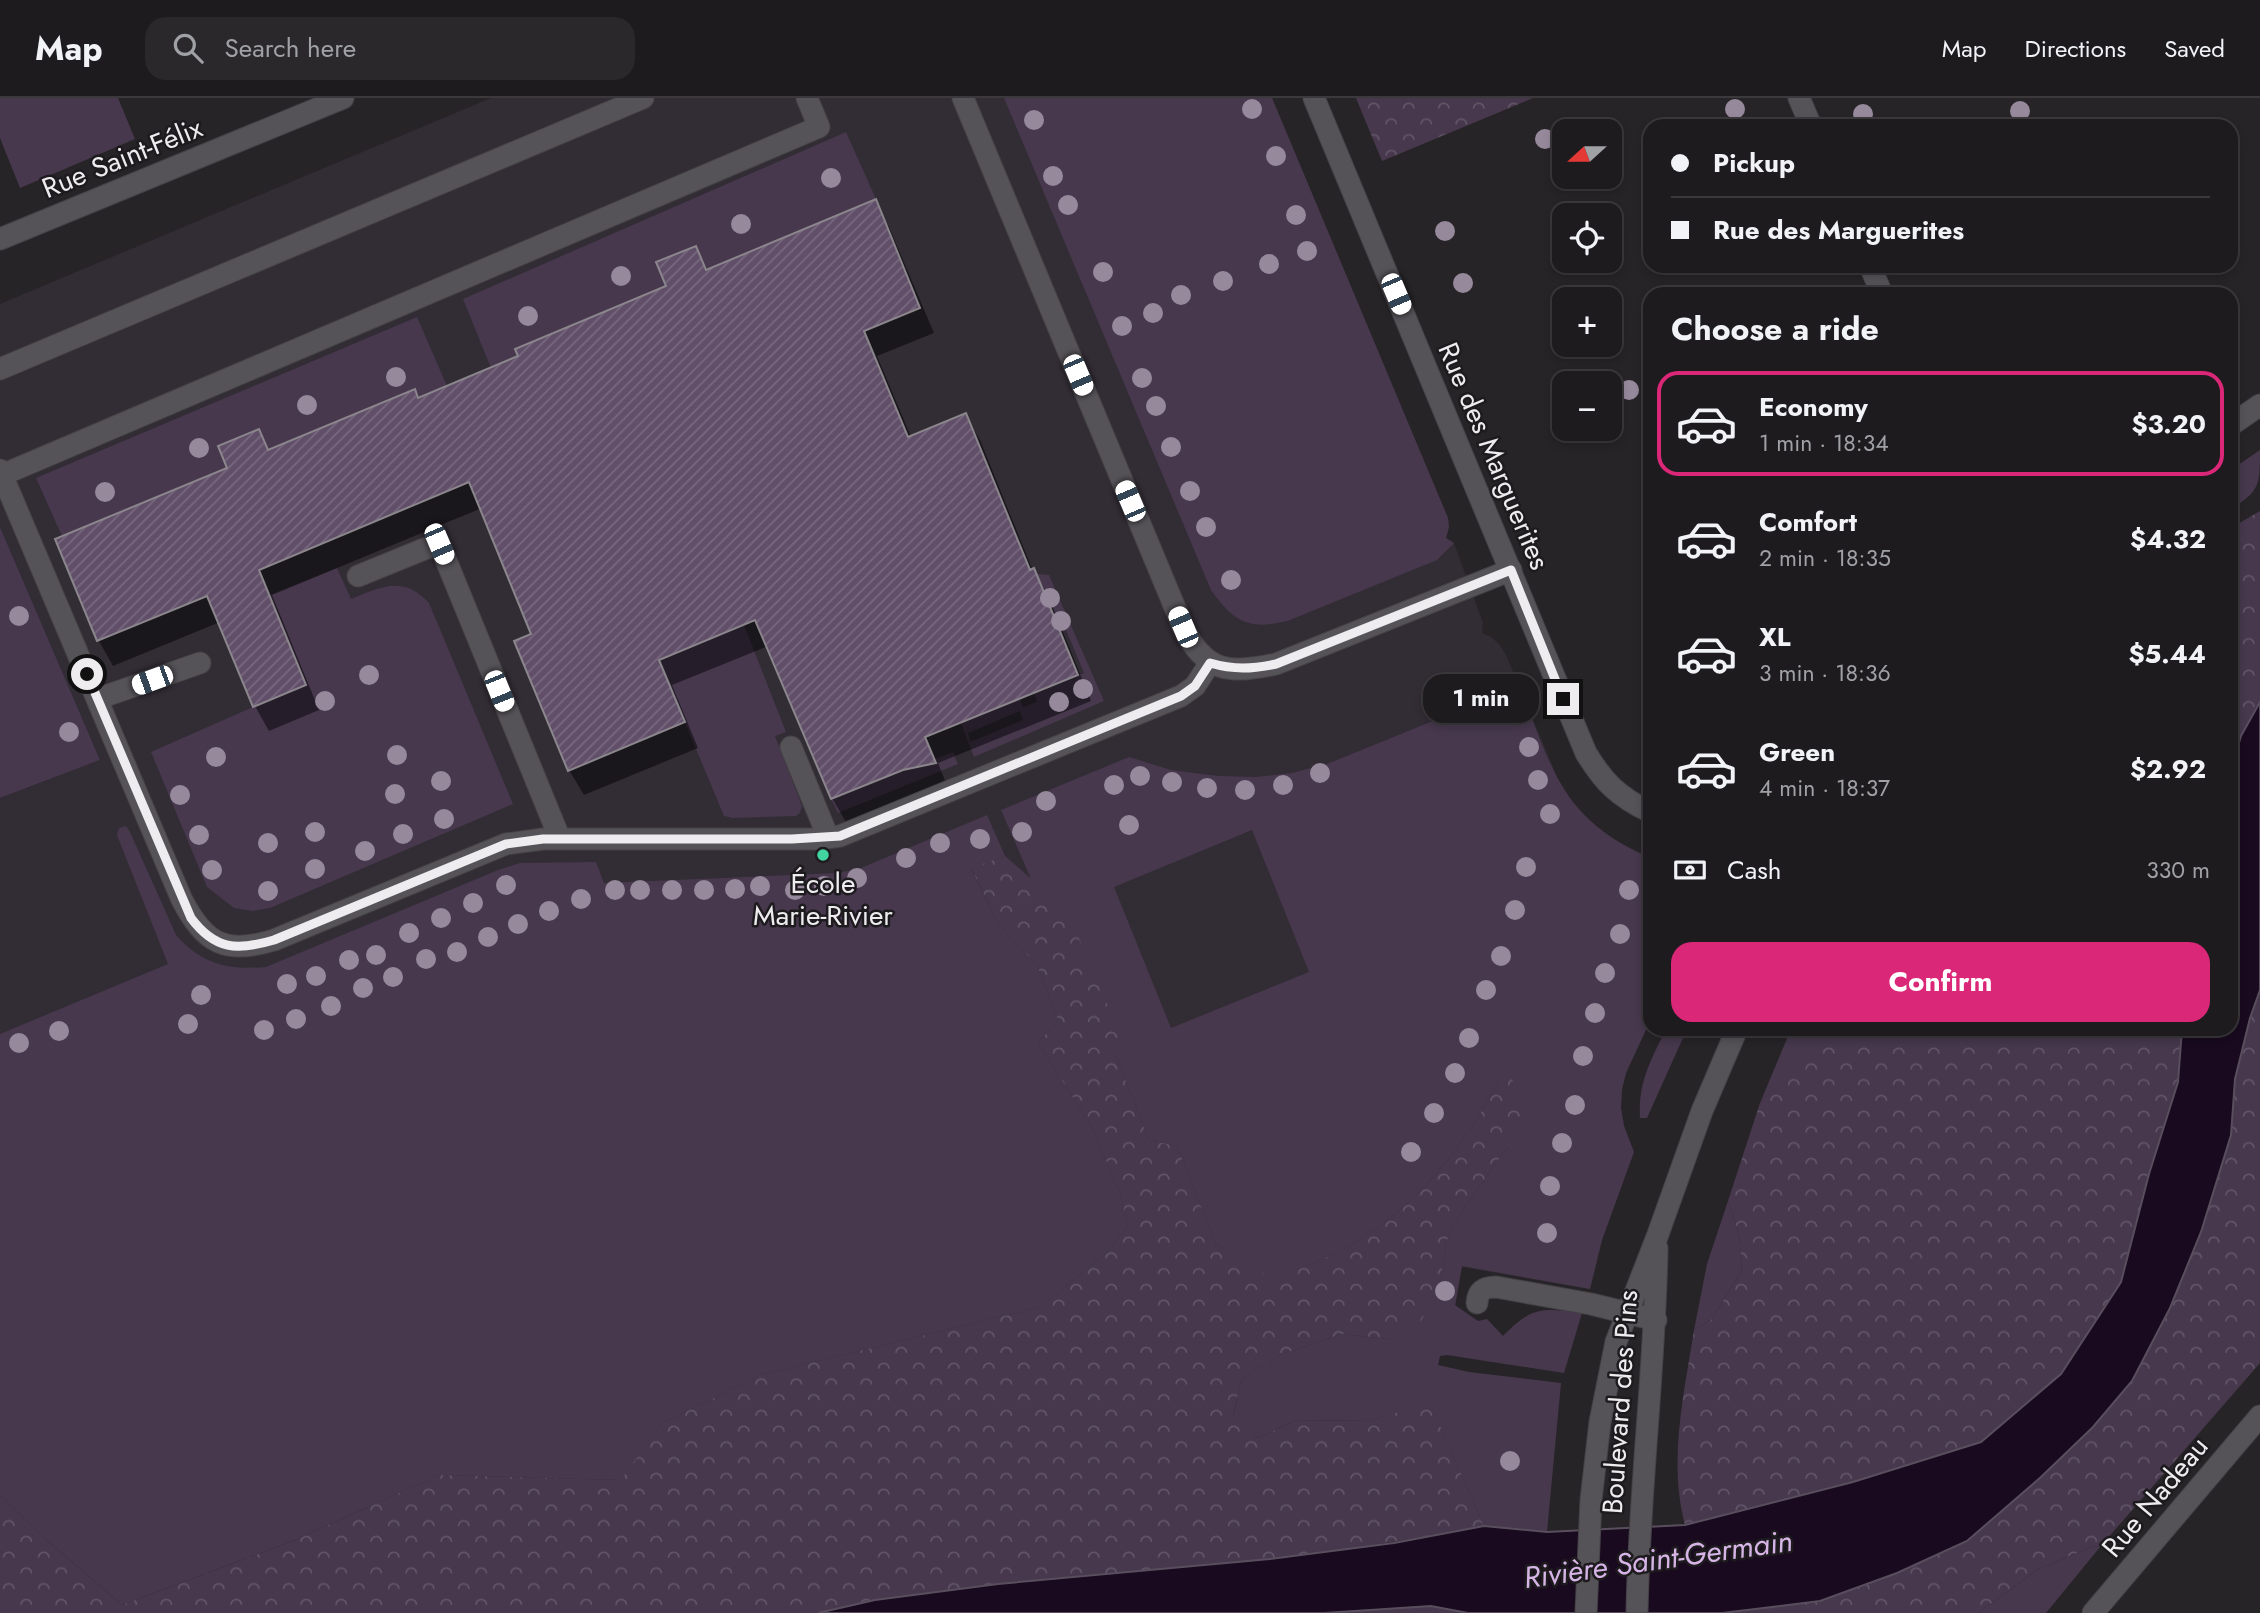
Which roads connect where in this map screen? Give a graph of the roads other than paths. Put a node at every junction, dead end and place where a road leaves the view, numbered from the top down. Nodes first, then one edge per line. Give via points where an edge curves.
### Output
1 (343, 98) edge
2 (643, 98) edge
3 (807, 98) edge
4 (963, 98) edge
5 (1314, 98) edge
6 (1799, 98) edge
7 (1808, 119) edge
8 (0, 239) edge
9 (0, 369) edge
10 (2260, 405) edge
11 (2238, 420) edge
12 (1, 472) edge
13 (1511, 570) junction
14 (358, 576) dead end
15 (200, 663) dead end
16 (1210, 663) junction
17 (97, 699) junction
18 (791, 747) dead end
19 (1643, 809) edge
20 (828, 838) junction
21 (560, 839) junction
22 (1734, 1036) edge
23 (1657, 1237) junction
24 (1477, 1303) dead end
25 (1626, 1313) junction
26 (1656, 1320) junction
27 (2260, 1416) edge
28 (1586, 1613) edge
29 (1637, 1613) edge
30 (2094, 1613) edge

1 - 8 street, Rue Saint-Félix
2 - 9 street
3 - 12 street via 819,127
4 - 16 street via 1183,627 1198,654
5 - 13 street, Rue des Marguerites
6 - 7 street
10 - 11 street
12 - 17 street
13 - 16 street via 1276,664 1252,669
13 - 19 street, Rue des Marguerites via 1586,753 1612,789
14 - 21 street via 439,544
15 - 17 street
16 - 20 street via 1195,686 1181,696
17 - 21 street via 187,909 214,942 243,947 274,940 506,844
18 - 20 street
20 - 21 street
22 - 23 street, Boulevard des Pins
23 - 25 street, Boulevard des Pins
23 - 26 street, Boulevard des Pins
24 - 25 street via 1483,1289 1496,1287
25 - 26 street
25 - 28 street, Boulevard des Pins via 1600,1422
26 - 29 street, Boulevard des Pins
27 - 30 street, Rue Nadeau

